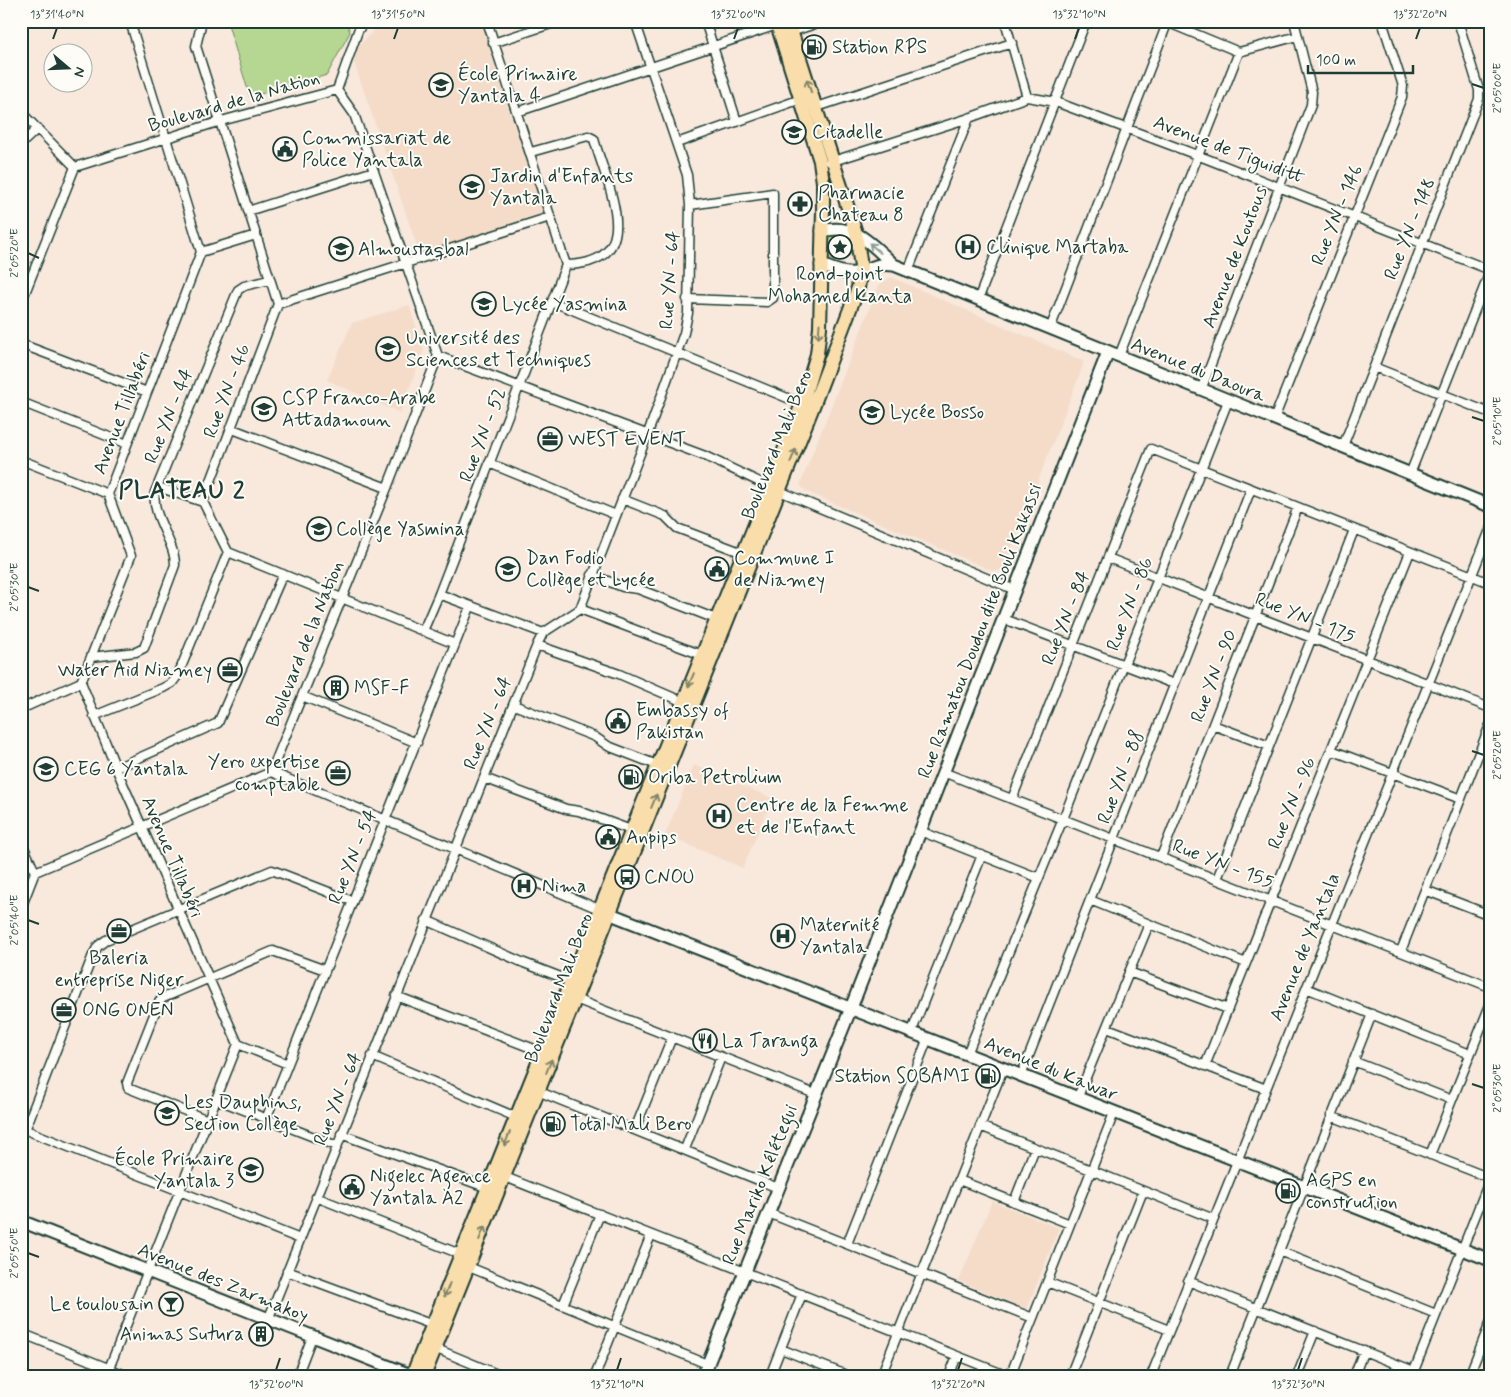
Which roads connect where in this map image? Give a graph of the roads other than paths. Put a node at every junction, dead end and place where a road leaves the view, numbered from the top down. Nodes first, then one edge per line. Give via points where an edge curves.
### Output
1 (354, 21) edge
2 (364, 21) edge
3 (487, 21) edge
4 (560, 21) edge
5 (635, 21) edge
6 (704, 21) edge
7 (824, 21) edge
8 (1005, 21) edge
9 (1086, 21) edge
10 (1294, 21) edge
11 (1382, 21) edge
12 (1458, 21) edge
13 (200, 22) edge
14 (1169, 22) edge
15 (132, 25) edge
16 (783, 27) edge
17 (358, 31) junction
18 (1298, 36) junction
19 (1012, 42) junction
20 (493, 43) junction
21 (713, 46) junction
22 (1239, 52) junction
23 (651, 67) junction
24 (336, 90) junction
25 (1027, 97) junction
26 (1056, 102) junction
27 (807, 106) junction
28 (21, 112) edge
29 (517, 112) junction
30 (969, 118) junction
31 (221, 122) junction
32 (737, 122) junction
33 (1127, 128) junction
34 (37, 129) junction
35 (167, 138) junction
36 (677, 143) junction
37 (21, 144) edge
38 (531, 152) junction
39 (1197, 155) junction
40 (834, 161) junction
41 (820, 165) junction
42 (75, 167) junction
43 (374, 172) junction
44 (1280, 187) junction
45 (690, 205) junction
46 (248, 211) junction
47 (1353, 216) junction
48 (550, 217) junction
49 (822, 231) junction
50 (856, 233) junction
51 (256, 236) junction
52 (1421, 243) junction
53 (201, 252) junction
54 (406, 263) junction
55 (566, 265) junction
56 (821, 265) junction
57 (894, 265) junction
58 (908, 271) junction
59 (1490, 271) edge
60 (861, 272) junction
61 (269, 280) junction
62 (687, 299) junction
63 (978, 300) junction
64 (553, 302) junction
65 (21, 303) edge
66 (278, 304) junction
67 (1050, 329) junction
68 (21, 344) edge
69 (1108, 352) junction
70 (677, 353) junction
71 (438, 356) junction
72 (1119, 356) junction
73 (1374, 367) junction
74 (519, 386) junction
75 (1201, 390) junction
76 (147, 392) junction
77 (1441, 393) junction
78 (1228, 401) junction
79 (21, 402) edge
80 (802, 404) junction
81 (1490, 413) edge
82 (1274, 419) junction
83 (230, 428) junction
84 (648, 433) junction
85 (128, 444) junction
86 (1342, 446) junction
87 (21, 460) edge
88 (489, 463) junction
89 (1201, 469) junction
90 (1410, 474) junction
91 (158, 486) junction
92 (387, 488) junction
93 (774, 488) junction
94 (1251, 489) junction
95 (108, 494) junction
96 (622, 500) junction
97 (203, 502) junction
98 (1489, 503) edge
99 (1298, 507) junction
100 (616, 515) junction
101 (1354, 530) junction
102 (1490, 530) edge
103 (228, 552) junction
104 (1410, 552) junction
105 (743, 553) junction
106 (1108, 558) junction
107 (283, 574) junction
108 (592, 575) junction
109 (1471, 576) junction
110 (1158, 578) junction
111 (1490, 583) edge
112 (1015, 590) junction
113 (440, 594) junction
114 (1208, 597) junction
115 (342, 598) junction
116 (470, 607) junction
117 (580, 609) junction
118 (1255, 616) junction
119 (716, 619) junction
120 (1004, 619) junction
121 (423, 631) junction
122 (543, 633) junction
123 (1311, 638) junction
124 (455, 644) junction
125 (537, 645) junction
126 (1073, 645) junction
127 (702, 655) junction
128 (90, 657) junction
129 (1367, 660) junction
130 (1124, 665) junction
131 (81, 682) junction
132 (1174, 684) junction
133 (1428, 684) junction
134 (302, 696) junction
135 (687, 704) junction
136 (514, 705) junction
137 (1490, 708) edge
138 (21, 709) edge
139 (94, 716) junction
140 (1212, 725) junction
141 (1490, 725) edge
142 (417, 743) junction
143 (1269, 746) junction
144 (1331, 750) junction
145 (657, 765) junction
146 (116, 768) junction
147 (271, 772) junction
148 (943, 772) junction
149 (1392, 772) junction
150 (484, 778) junction
151 (1012, 799) junction
152 (1461, 799) junction
153 (1063, 819) junction
154 (386, 820) junction
155 (142, 828) junction
156 (631, 830) junction
157 (920, 831) junction
158 (1114, 839) junction
159 (21, 841) edge
160 (455, 848) junction
161 (982, 855) junction
162 (1161, 857) junction
163 (35, 872) junction
164 (1039, 878) junction
165 (1217, 879) junction
166 (1425, 890) junction
167 (352, 900) junction
168 (1090, 900) junction
169 (1271, 900) junction
170 (21, 908) edge
171 (177, 909) junction
172 (604, 911) junction
173 (1490, 915) edge
174 (426, 920) junction
175 (1149, 924) junction
176 (1332, 924) junction
177 (1401, 951) junction
178 (1246, 963) junction
179 (325, 970) junction
180 (1129, 972) junction
181 (208, 980) junction
182 (571, 981) junction
183 (1490, 987) edge
184 (1306, 988) junction
185 (396, 996) junction
186 (570, 997) junction
187 (1490, 1005) edge
188 (851, 1008) junction
189 (1228, 1009) junction
190 (1372, 1014) junction
191 (1107, 1028) junction
192 (912, 1031) junction
193 (672, 1037) junction
194 (928, 1038) junction
195 (238, 1044) junction
196 (542, 1052) junction
197 (967, 1054) junction
198 (1470, 1054) junction
199 (372, 1056) junction
200 (721, 1057) junction
201 (1354, 1061) junction
202 (288, 1064) junction
203 (1205, 1066) junction
204 (1002, 1069) junction
205 (1021, 1076) junction
206 (533, 1089) junction
207 (1266, 1089) junction
208 (815, 1094) junction
209 (1077, 1099) junction
210 (216, 1100) junction
211 (1452, 1100) junction
212 (1114, 1113) junction
213 (1331, 1116) junction
214 (516, 1117) junction
215 (266, 1119) junction
216 (208, 1120) junction
217 (980, 1126) junction
218 (23, 1129) edge
219 (636, 1129) junction
220 (341, 1134) junction
221 (337, 1146) junction
222 (1035, 1148) junction
223 (685, 1149) junction
224 (1430, 1155) junction
225 (1237, 1160) junction
226 (1091, 1170) junction
227 (499, 1174) junction
228 (1490, 1178) edge
229 (959, 1180) junction
230 (1304, 1187) junction
231 (488, 1188) junction
232 (778, 1188) junction
233 (180, 1191) junction
234 (1143, 1191) junction
235 (316, 1197) junction
236 (1014, 1202) junction
237 (768, 1213) junction
238 (600, 1214) junction
239 (1214, 1218) junction
240 (21, 1221) edge
241 (1070, 1224) junction
242 (651, 1234) junction
243 (300, 1239) junction
244 (847, 1244) junction
245 (1462, 1250) junction
246 (1279, 1251) junction
247 (1490, 1260) edge
248 (462, 1261) junction
249 (287, 1271) junction
250 (147, 1272) junction
251 (744, 1272) junction
252 (922, 1274) junction
253 (1188, 1281) junction
254 (1047, 1282) junction
255 (802, 1294) junction
256 (1099, 1303) junction
257 (563, 1305) junction
258 (1256, 1308) junction
259 (1436, 1314) junction
260 (1033, 1318) junction
261 (268, 1320) junction
262 (1490, 1323) edge
263 (433, 1324) junction
264 (614, 1326) junction
265 (1169, 1330) junction
266 (1315, 1331) junction
267 (898, 1332) junction
268 (22, 1335) edge
269 (1488, 1335) edge
270 (312, 1337) junction
271 (430, 1347) junction
272 (781, 1349) junction
273 (1364, 1350) junction
274 (957, 1356) junction
275 (108, 1372) edge
276 (705, 1373) edge
277 (1413, 1373) edge
278 (128, 1376) edge
279 (297, 1376) edge
280 (413, 1376) edge
281 (424, 1376) edge
282 (502, 1376) edge
283 (594, 1376) edge
284 (770, 1376) edge
285 (849, 1376) edge
286 (881, 1376) edge
287 (949, 1376) edge
288 (1009, 1376) edge
289 (1070, 1376) edge
290 (1151, 1376) edge
291 (1230, 1376) edge
292 (1297, 1376) edge
293 (1354, 1376) edge
294 (1469, 1376) edge

1 - 17 street
2 - 17 street
3 - 20 street
4 - 20 street
5 - 23 street, Rue YN - 64
6 - 21 street
7 - 16 street
8 - 19 street
9 - 26 street
10 - 18 street, Avenue de Koutous
11 - 47 street, Rue YN - 146 via 1403,92
12 - 52 street, Rue YN - 148 via 1480,95
13 - 31 street via 196,46
14 - 22 street
14 - 33 street
15 - 35 street
16 - 21 street
16 - 27 main road, Boulevard Mali Bero
17 - 24 street
18 - 22 street
18 - 44 street, Avenue de Koutous via 1313,99
19 - 25 street
19 - 27 street
20 - 29 street
21 - 23 street
21 - 32 street
22 - 39 street
23 - 29 street
23 - 36 street, Rue YN - 64
24 - 31 street, Boulevard de la Nation
24 - 43 street, Boulevard de la Nation via 354,114
25 - 26 street, Avenue de Tiguiditt
25 - 30 street
26 - 33 street, Avenue de Tiguiditt
26 - 63 street
27 - 32 street
27 - 40 main road, Boulevard Mali Bero
27 - 41 main road, Boulevard Mali Bero
28 - 34 street
29 - 38 street
30 - 40 street
30 - 58 street
31 - 35 street, Boulevard de la Nation
31 - 46 street
32 - 36 street
33 - 39 street, Avenue de Tiguiditt
33 - 67 street
34 - 37 street
34 - 42 street
35 - 42 street, Boulevard de la Nation
35 - 53 street
36 - 45 street, Rue YN - 64 via 688,175
38 - 48 street
38 - 55 street via 588,136 594,139 617,215 616,238 605,255 592,262
39 - 44 street, Avenue de Tiguiditt
39 - 72 street
40 - 41 street
40 - 50 main road, Boulevard Mali Bero
41 - 49 main road, Boulevard Mali Bero via 824,188
42 - 65 street
43 - 46 street
43 - 54 street, Boulevard de la Nation
44 - 47 street, Avenue de Tiguiditt
44 - 75 street, Avenue de Koutous
45 - 62 street, Rue YN - 64
45 - 62 street via 773,194 773,298 768,302
46 - 51 street
47 - 52 street, Avenue de Tiguiditt
47 - 82 street, Rue YN - 146
48 - 54 street
48 - 55 street
49 - 50 street via 840,228
49 - 56 main road, Boulevard Mali Bero
57 -> 50 street, Avenue du Daoura
50 - 60 main road, Boulevard Mali Bero
51 - 53 street
51 - 61 street
52 - 59 street, Avenue de Tiguiditt
52 - 73 street, Rue YN - 148
53 - 76 street, Avenue Tillabéri
54 - 66 street
54 - 71 street, Boulevard de la Nation
55 - 64 street, Rue YN - 52
56 - 60 street, Avenue du Daoura via 842,272
56 -> 80 main road, Boulevard Mali Bero via 817,354
57 - 58 street, Avenue du Daoura
57 - 60 street, Avenue du Daoura via 874,265
58 - 63 street, Avenue du Daoura
59 - 77 street
93 -> 60 main road, Boulevard Mali Bero via 856,294
61 - 66 street
61 - 91 street, Rue YN - 44 via 238,290
62 - 70 street, Rue YN - 64 via 687,323
63 - 67 street, Avenue du Daoura
64 - 70 street
64 - 74 street, Rue YN - 52
66 - 83 street, Rue YN - 46
67 - 69 street, Avenue du Daoura
68 - 76 street
69 - 72 street, Avenue du Daoura
69 - 112 street, Rue Ramatou Doudou dite Bouli Kakassi
70 - 80 street
70 - 84 street, Rue YN - 64
71 - 74 street
71 - 92 street, Boulevard de la Nation
72 - 75 street, Avenue du Daoura
73 - 77 street
73 - 86 street, Rue YN - 148
74 - 84 street
74 - 88 street, Rue YN - 52
75 - 78 street, Avenue du Daoura
76 - 85 street, Avenue Tillabéri
77 - 81 street
77 - 90 street
78 - 82 street, Avenue du Daoura
78 - 89 street, Rue YN - 86
79 - 85 street
80 - 93 main road, Boulevard Mali Bero
82 - 86 street, Avenue du Daoura
83 - 92 street
83 - 97 street, Rue YN - 46
84 - 93 street
84 - 96 street, Rue YN - 64
85 - 95 street, Avenue Tillabéri
86 - 90 street, Avenue du Daoura
87 - 95 street
88 - 100 street
88 - 113 street, Rue YN - 52
89 - 94 street
89 - 106 street, Rue YN - 84 via 1151,449
89 - 110 street, Rue YN - 86
90 - 98 street, Avenue du Daoura
91 - 97 street
91 - 128 street, Rue YN - 44 via 155,502 175,565 144,648 136,652
92 - 115 street, Boulevard de la Nation
93 - 105 main road, Boulevard Mali Bero
93 - 112 street
93 - 135 main road, Boulevard Mali Bero
94 - 99 street
94 - 114 street, Rue YN - 88
95 - 128 street, Avenue Tillabéri via 131,556
96 - 100 street, Rue YN - 64
96 - 105 street via 665,516 677,528
97 - 103 street
99 - 101 street
99 - 118 street, Rue YN - 90
100 - 108 street, Rue YN - 64
101 - 104 street
101 - 123 street
102 - 109 street, Avenue de Yantala
103 - 107 street
103 - 139 street via 172,683
104 - 109 street
104 - 129 street, Rue YN - 96
105 - 119 main road, Boulevard Mali Bero
106 - 110 street, Rue YN - 175
106 - 126 street, Rue YN - 84
107 - 115 street
107 - 146 street via 218,723
108 - 117 street, Rue YN - 64
108 - 119 street via 623,587 638,588
109 - 111 street
109 - 133 street, Avenue de Yantala
110 - 114 street, Rue YN - 175
110 - 130 street, Rue YN - 86
112 - 120 street, Rue Ramatou Doudou dite Bouli Kakassi
113 - 116 street
113 - 121 street, Rue YN - 52
114 - 118 street, Rue YN - 175
114 - 132 street, Rue YN - 88
115 - 121 street
115 - 134 street, Boulevard de la Nation
116 - 122 street
116 - 124 street, Rue YN - 54
117 - 122 street
117 - 127 street
118 - 123 street, Rue YN - 175
118 - 140 street, Rue YN - 90
119 - 127 main road, Boulevard Mali Bero
120 - 126 street
120 - 148 street, Rue Ramatou Doudou dite Bouli Kakassi
121 - 124 street
122 - 125 street, Rue YN - 64
123 - 129 street, Rue YN - 175
123 - 143 street
124 - 142 street, Rue YN - 54
125 - 135 street via 619,674
125 - 136 street, Rue YN - 64
126 - 130 street
126 - 151 street, Rue YN - 84
127 -> 135 main road, Boulevard Mali Bero
128 - 131 street, Avenue Tillabéri
129 - 133 street, Rue YN - 175
129 - 144 street, Rue YN - 96
130 - 132 street
130 - 153 street, Rue YN - 86
131 - 138 street
131 - 139 street, Avenue Tillabéri
132 - 158 street, Rue YN - 88
133 - 137 street, Rue YN - 175
133 - 149 street, Avenue de Yantala
134 - 142 street
134 - 147 street, Boulevard de la Nation
135 - 145 main road, Boulevard Mali Bero
172 -> 135 main road, Boulevard Mali Bero
136 - 145 street
136 - 150 street, Rue YN - 64
139 - 146 street, Avenue Tillabéri
140 - 143 street
140 - 162 street, Rue YN - 90
141 - 152 street
142 - 154 street, Rue YN - 54
143 - 165 street
144 - 149 street
144 - 169 street, Rue YN - 96
145 - 156 main road, Boulevard Mali Bero
146 - 155 street, Avenue Tillabéri
147 - 154 street
147 - 155 street
148 - 151 street, Rue YN - 155
148 - 157 street, Rue Ramatou Doudou dite Bouli Kakassi
149 - 152 street
149 - 176 street, Avenue de Yantala
150 - 156 street via 566,810 579,811
150 - 160 street, Rue YN - 64
151 - 153 street, Rue YN - 155
152 - 166 street
153 - 158 street, Rue YN - 155
153 - 164 street, Rue YN - 86
154 - 160 street
154 - 167 street, Rue YN - 54
155 - 163 street
155 - 171 street, Avenue Tillabéri
156 - 172 main road, Boulevard Mali Bero
157 - 161 street
157 - 188 street, Rue Ramatou Doudou dite Bouli Kakassi
158 - 162 street, Rue YN - 155
158 - 168 street, Rue YN - 88
159 - 163 street
160 - 172 street
160 - 174 street, Rue YN - 64
161 - 164 street
161 - 192 street
162 - 165 street, Rue YN - 155
163 - 170 street
164 - 197 street, Rue YN - 86
165 - 169 street, Rue YN - 155
166 - 173 street
166 - 177 street
167 - 171 street via 272,870
167 - 179 street, Rue YN - 54
168 - 175 street
168 - 205 street, Rue YN - 88
169 - 176 street, Rue YN - 155
169 - 178 street, Rue YN - 96
171 - 181 street, Avenue Tillabéri
171 - 218 street via 98,946
172 - 182 main road, Boulevard Mali Bero
172 - 186 main road, Boulevard Mali Bero
172 - 188 street, Avenue du Kawar
174 - 182 street
174 - 185 street, Rue YN - 64
175 - 178 street
175 - 180 street
176 - 177 street, Rue YN - 155
176 - 184 street, Avenue de Yantala
177 - 183 street, Rue YN - 155
178 - 189 street, Rue YN - 96
179 - 181 street via 273,951
179 - 202 street, Rue YN - 54
180 - 189 street
180 - 191 street
181 - 195 street, Avenue Tillabéri
181 - 216 street via 159,1002 128,1083 131,1091
182 - 186 main road, Boulevard Mali Bero
184 - 190 street
184 - 207 street, Avenue de Yantala
185 - 196 street
185 - 199 street, Rue YN - 64
186 - 193 street
186 - 196 main road, Boulevard Mali Bero
206 -> 186 main road, Boulevard Mali Bero
187 - 198 street
188 - 192 street, Avenue du Kawar
188 - 208 street, Rue Mariko Kélétegui
189 - 203 street, Rue YN - 96
190 - 198 street
190 - 201 street
191 - 203 street
191 - 209 street
192 - 194 street, Avenue du Kawar
193 - 200 street
193 - 219 street
194 - 197 street, Avenue du Kawar
194 - 244 street
195 - 202 street
195 - 210 street
196 - 206 main road, Boulevard Mali Bero
197 - 204 street, Avenue du Kawar
198 - 211 street
199 - 214 street
199 - 220 street, Rue YN - 64
200 - 208 street
200 - 223 street
201 - 211 street
201 - 213 street
202 - 215 street, Rue YN - 54
203 - 207 street
204 - 205 street, Avenue du Kawar
204 - 217 street
205 - 209 street, Avenue du Kawar
206 - 214 main road, Boulevard Mali Bero
206 - 219 street
206 - 227 main road, Boulevard Mali Bero
207 - 225 street, Avenue de Yantala
208 - 232 street, Rue Mariko Kélétegui
209 - 212 street, Avenue du Kawar
210 - 215 street
210 - 216 street
211 - 224 street
212 - 225 street, Avenue du Kawar
212 - 226 street
213 - 224 street
213 - 230 street
214 -> 227 main road, Boulevard Mali Bero
215 - 221 street
216 - 233 street
217 - 222 street
217 - 229 street
218 - 233 street
219 - 223 street
220 - 221 street, Rue YN - 64
220 - 231 street
221 - 235 street, Rue YN - 64
222 - 226 street
222 - 236 street
223 - 232 street
224 - 228 street
225 - 230 street, Avenue du Kawar
225 - 239 street, Avenue de Yantala
226 - 234 street
226 - 241 street
227 - 231 main road, Boulevard Mali Bero
227 - 238 street
248 -> 227 main road, Boulevard Mali Bero
228 - 245 street
229 - 236 street
229 - 252 street
230 - 245 street, Avenue du Kawar
230 - 246 street
231 - 248 main road, Boulevard Mali Bero
232 - 237 street, Rue Mariko Kélétegui
233 - 243 street
233 - 250 street
234 - 239 street
234 - 256 street
235 - 243 street, Rue YN - 64
235 - 248 street
236 - 241 street
237 - 244 street
237 - 251 street, Rue Mariko Kélétegui
238 - 242 street
238 - 257 street
239 - 253 street, Avenue de Yantala
240 - 250 street, Avenue des Zarmakoy
241 - 254 street
242 - 251 street
242 - 264 street
243 - 249 street, Rue YN - 64
244 - 252 street
245 - 247 street, Avenue du Kawar
245 - 259 street
246 - 258 street
246 - 259 street
248 - 257 street
248 -> 263 main road, Boulevard Mali Bero
248 - 271 main road, Boulevard Mali Bero
249 - 261 street, Rue YN - 64
249 - 263 street
250 - 261 street, Avenue des Zarmakoy
250 - 275 street
251 - 255 street
251 - 276 street, Rue Mariko Kélétegui
252 - 260 street
252 - 267 street
253 - 258 street
253 - 265 street, Avenue de Yantala
254 - 256 street
254 - 260 street
255 - 267 street
255 - 272 street
256 - 265 street
256 - 289 street
257 - 264 street
258 - 266 street
258 - 291 street
259 - 277 street
260 - 288 street
261 - 270 street, Avenue des Zarmakoy
262 - 269 street
263 - 271 main road, Boulevard Mali Bero
264 - 276 street
264 - 283 street
265 - 290 street, Avenue de Yantala
266 - 273 street
266 - 292 street
267 - 274 street
267 - 286 street
268 - 275 street
269 - 294 street
270 - 279 street
270 - 280 street, Avenue des Zarmakoy
271 - 280 main road, Boulevard Mali Bero
271 - 281 main road, Boulevard Mali Bero
271 - 282 street
272 - 284 street
272 - 285 street
273 - 277 street
273 - 293 street
274 - 287 street
274 - 288 street
275 - 278 street

